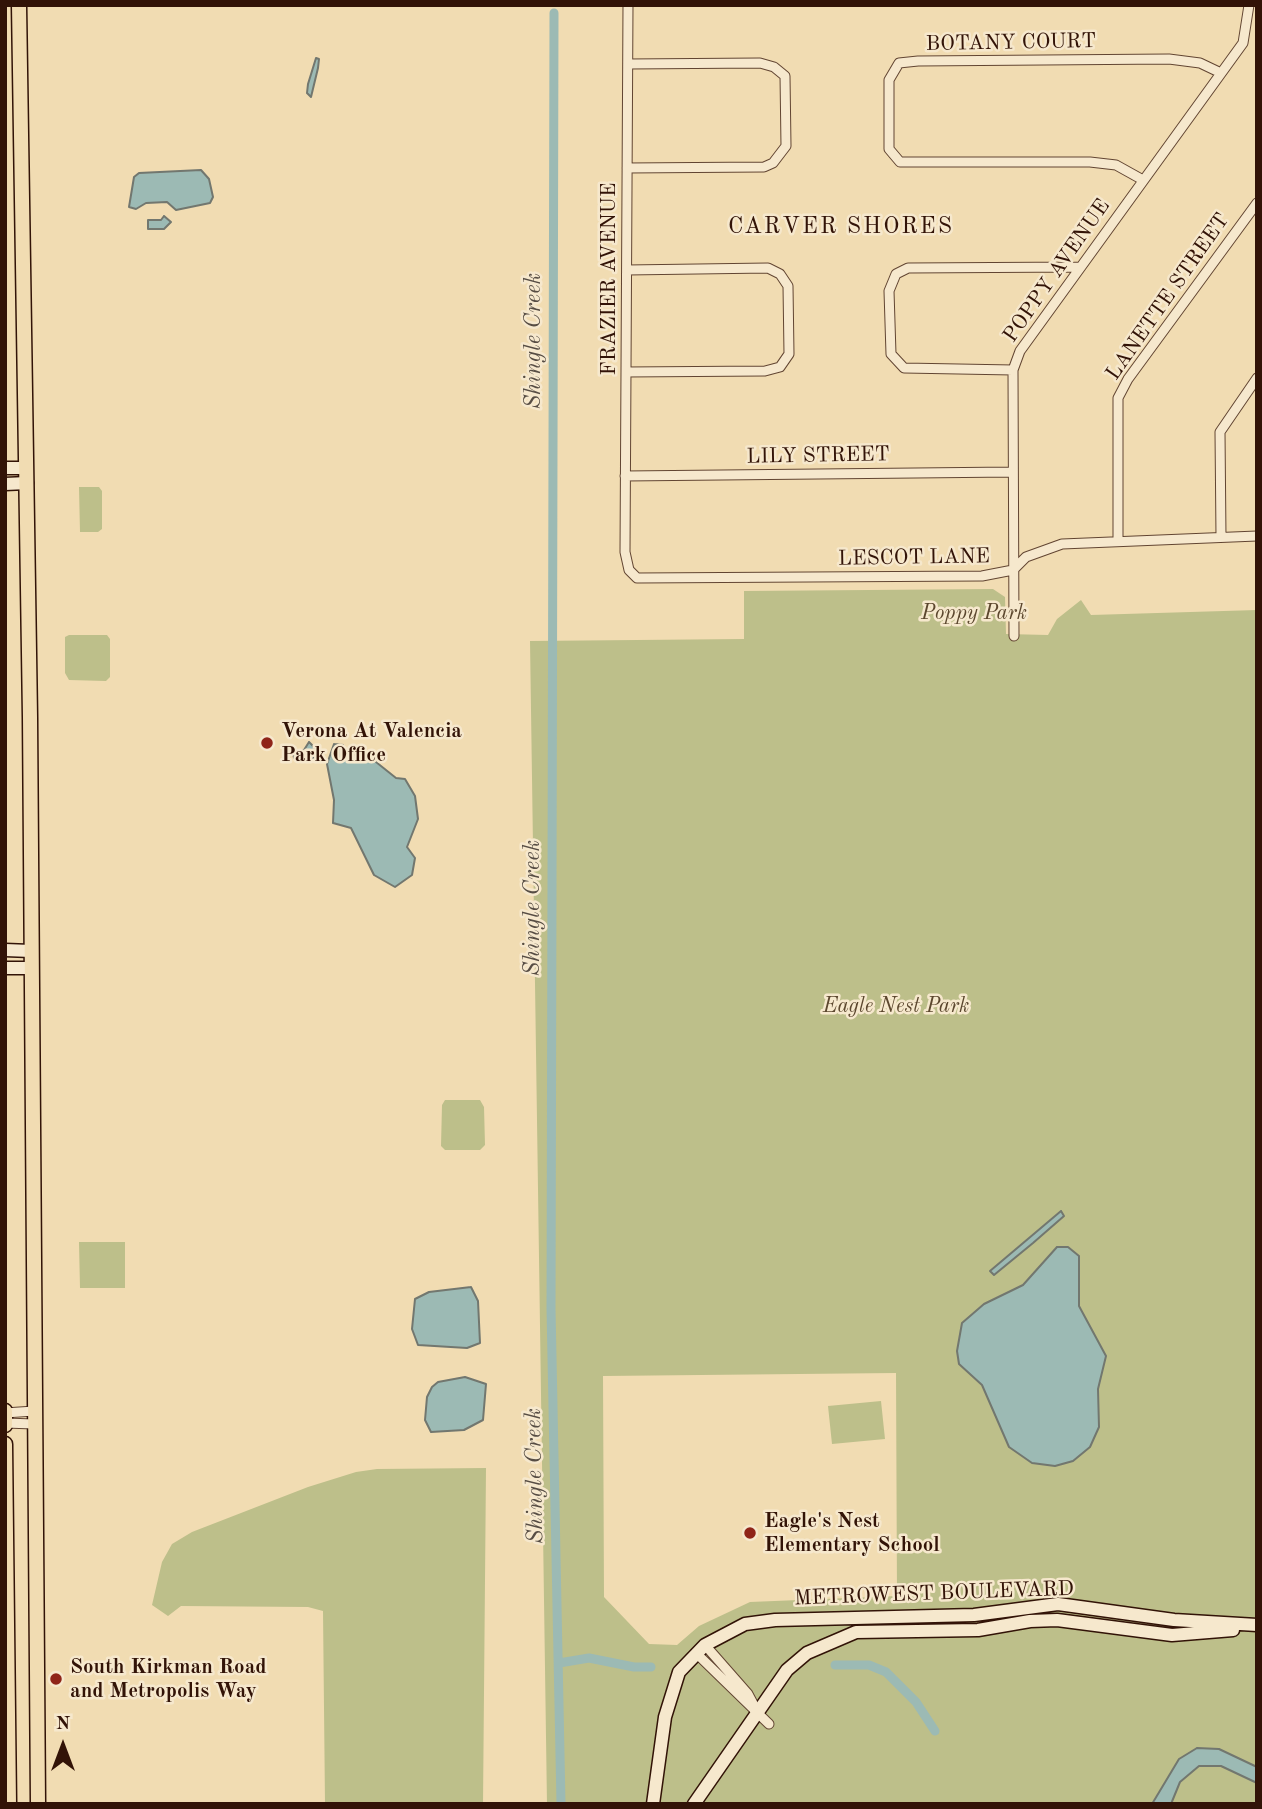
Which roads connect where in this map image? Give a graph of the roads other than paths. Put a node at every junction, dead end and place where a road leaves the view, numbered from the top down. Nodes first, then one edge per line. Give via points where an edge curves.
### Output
1 (19, 5) edge
2 (628, 5) edge
3 (1249, 5) edge
4 (628, 64) junction
5 (1221, 73) junction
6 (627, 168) junction
7 (1143, 180) junction
8 (1257, 202) edge
9 (1079, 267) junction
10 (627, 270) junction
11 (1013, 370) junction
12 (626, 372) junction
13 (1257, 377) edge
14 (5, 468) edge
15 (26, 468) junction
16 (1012, 472) junction
17 (625, 476) junction
18 (5, 484) edge
19 (27, 484) junction
20 (1257, 536) edge
21 (1221, 537) junction
22 (1118, 541) junction
23 (625, 552) joint
24 (1013, 570) junction
25 (1014, 636) dead end
26 (5, 950) edge
27 (31, 951) junction
28 (5, 968) edge
29 (31, 968) junction
30 (5, 1412) edge
31 (34, 1418) junction
32 (5, 1424) edge
33 (5, 1444) edge
34 (869, 1616) junction
35 (1146, 1616) junction
36 (1257, 1626) edge
37 (1142, 1630) junction
38 (870, 1631) junction
39 (701, 1649) junction
40 (756, 1710) junction
41 (769, 1724) dead end
42 (9, 1804) edge
43 (38, 1804) edge
44 (653, 1804) edge
45 (694, 1804) edge

1 - 15 main road
2 - 4 street, FRAZIER AVENUE
3 - 5 street, POPPY AVENUE via 1243,43
4 - 6 street, FRAZIER AVENUE
4 - 6 street via 760,63 774,67 785,76 786,146 774,163 764,167
5 - 7 street, POPPY AVENUE
5 - 7 street, BOTANY COURT via 1200,63 1169,59 918,61 899,63 888,80 889,149 900,162 1090,162 1116,165
6 - 10 street, FRAZIER AVENUE
7 - 9 street, POPPY AVENUE
8 - 22 street, LANETTE STREET via 1118,398
9 - 11 street, POPPY AVENUE via 1020,351
9 - 11 street via 908,268 896,274 889,291 891,354 904,368
10 - 12 street, FRAZIER AVENUE
10 - 12 street via 768,268 780,274 788,286 789,354 780,367 765,371
11 - 16 street, POPPY AVENUE
12 - 17 street, FRAZIER AVENUE
13 - 21 street via 1220,432
14 - 15 street
15 - 19 main road
16 - 17 street, LILY STREET
16 - 24 street, POPPY AVENUE
17 - 23 street, FRAZIER AVENUE
18 - 19 street
19 - 27 main road
20 - 21 street, LESCOT LANE
21 - 22 street, LESCOT LANE
22 - 24 street, LESCOT LANE via 1062,544 1026,557
23 - 24 street, LESCOT LANE via 629,570 637,578 649,580 982,576
24 - 25 street, POPPY AVENUE
26 - 27 street
27 - 29 main road
28 - 29 street
29 - 31 main road
30 - 31 street
30 - 32 main road
31 - 32 street
31 - 43 main road
33 - 42 main road
34 - 35 street, METROWEST BOULEVARD via 974,1615 1058,1604
34 - 38 street
34 - 39 street, METROWEST BOULEVARD via 745,1624
35 - 36 street, METROWEST BOULEVARD
35 - 37 street
36 - 37 street, METROWEST BOULEVARD via 1188,1635
37 - 38 street, METROWEST BOULEVARD via 1057,1620 978,1630
38 - 40 street, METROWEST BOULEVARD via 844,1636 807,1653 787,1670
39 - 40 street via 740,1699
39 - 44 street, METROWEST BOULEVARD via 679,1672 672,1690
40 - 41 street
40 - 45 street, METROWEST BOULEVARD

